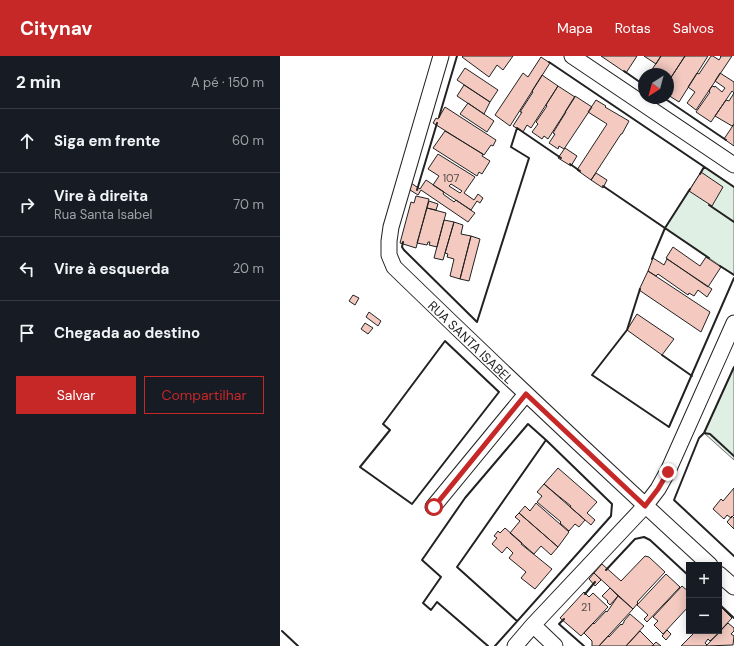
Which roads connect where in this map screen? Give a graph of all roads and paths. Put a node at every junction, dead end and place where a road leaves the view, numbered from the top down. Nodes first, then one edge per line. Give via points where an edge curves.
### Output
1 (441, 56) edge
2 (572, 56) edge
3 (734, 164) edge
4 (734, 323) edge
5 (526, 394) junction
6 (645, 506) junction
7 (434, 507) dead end
8 (707, 562) edge
9 (722, 577) edge
10 (734, 587) edge
11 (533, 625) junction
12 (515, 646) edge
13 (555, 646) edge

1 - 5 street, RUA SANTA ISABEL via 390,227 389,255 394,267
2 - 3 street
4 - 6 street via 668,472
5 - 6 street, RUA SANTA ISABEL
5 - 7 street
6 - 8 street, RUA SANTA ISABEL
6 - 11 street
9 - 10 street
11 - 12 street
11 - 13 street

